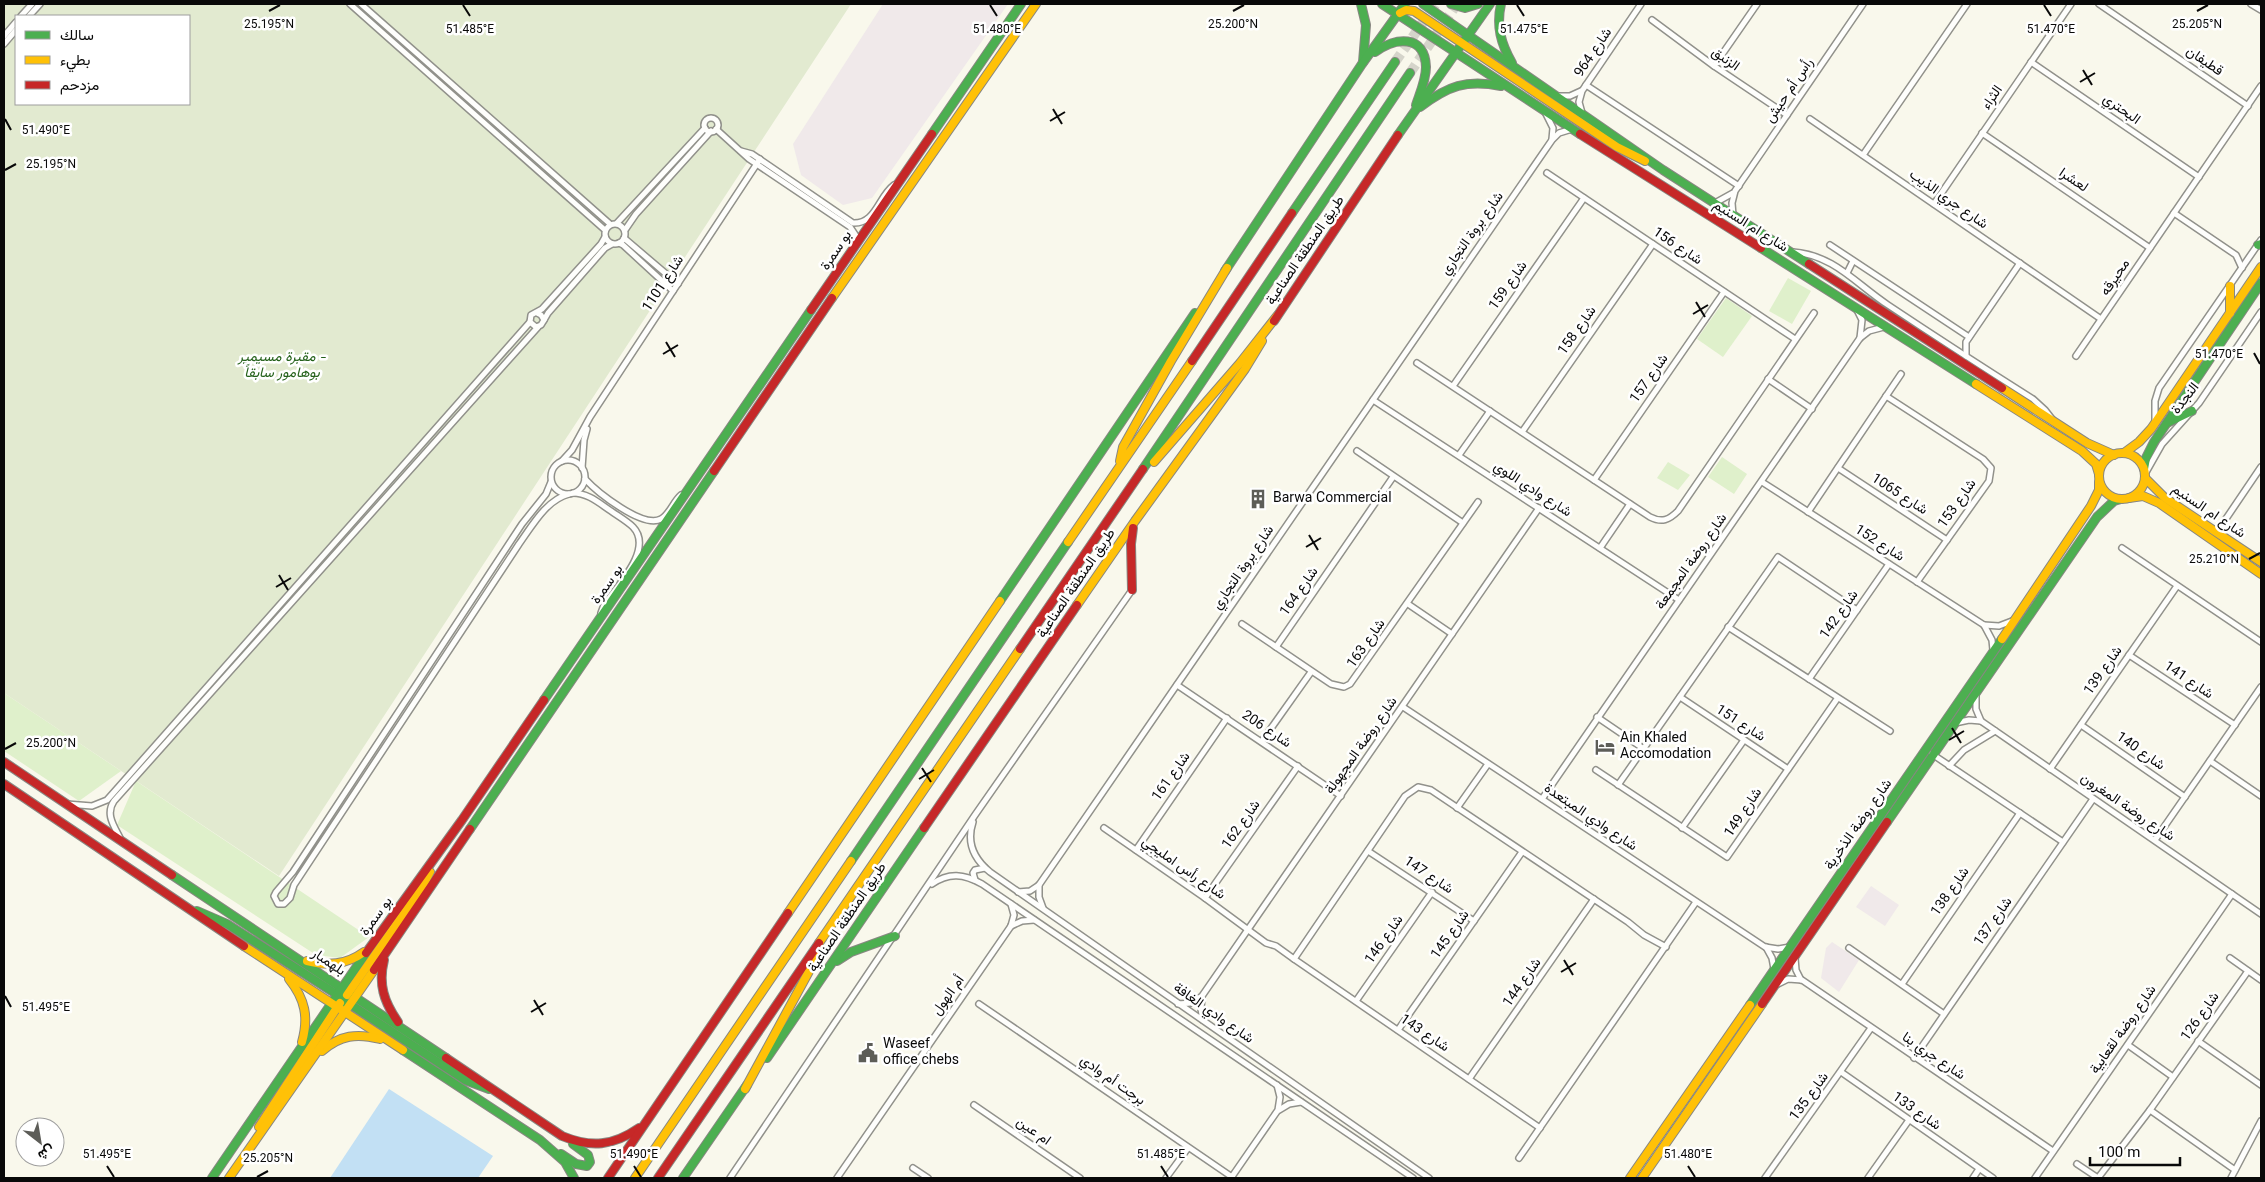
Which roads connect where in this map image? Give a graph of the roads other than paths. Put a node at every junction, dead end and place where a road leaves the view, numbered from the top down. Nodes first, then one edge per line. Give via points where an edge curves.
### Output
1 (32, 4) edge
2 (40, 4) edge
3 (350, 4) edge
4 (361, 4) edge
5 (1021, 4) edge
6 (1036, 4) edge
7 (1361, 4) edge
8 (1382, 4) edge
9 (1406, 4) edge
10 (1422, 4) edge
11 (1451, 4) edge
12 (1478, 4) edge
13 (1490, 4) edge
14 (1501, 4) edge
15 (1641, 4) edge
16 (1757, 4) edge
17 (1863, 4) edge
18 (1967, 4) edge
19 (2071, 4) edge
20 (2099, 4) edge
21 (2251, 4) edge
22 (2261, 10) edge
23 (1398, 14) junction
24 (22, 15) edge
25 (30, 15) edge
26 (1652, 20) dead end
27 (15, 23) edge
28 (15, 31) edge
29 (1468, 34) junction
30 (4, 36) edge
31 (1461, 43) junction
32 (4, 44) edge
33 (1454, 53) junction
34 (1395, 62) tunnel mouth
35 (2031, 62) junction
36 (1362, 64) junction
37 (1514, 66) junction
38 (1714, 66) junction
39 (1410, 73) tunnel mouth
40 (1586, 85) junction
41 (2261, 86) edge
42 (1509, 88) junction
43 (1582, 91) junction
44 (1558, 96) junction
45 (2248, 106) junction
46 (1414, 111) junction
47 (1544, 111) junction
48 (1582, 113) junction
49 (1787, 115) junction
50 (1810, 119) dead end
51 (710, 129) junction
52 (1573, 129) junction
53 (1982, 133) junction
54 (1552, 140) junction
55 (1863, 155) junction
56 (758, 161) junction
57 (1663, 170) junction
58 (1547, 173) dead end
59 (2199, 177) junction
60 (901, 180) junction
61 (1737, 188) junction
62 (1584, 198) junction
63 (1715, 203) junction
64 (1934, 204) junction
65 (2174, 213) junction
66 (1732, 215) junction
67 (617, 223) junction
68 (610, 224) junction
69 (605, 230) junction
70 (625, 230) junction
71 (605, 237) junction
72 (624, 238) junction
73 (2260, 243) edge
74 (616, 244) junction
75 (1653, 244) junction
76 (1830, 245) dead end
77 (854, 247) junction
78 (2150, 248) junction
79 (1789, 252) junction
80 (2236, 255) junction
81 (2251, 255) junction
82 (1848, 257) junction
83 (1853, 261) junction
84 (2020, 263) junction
85 (1839, 267) junction
86 (2261, 267) edge
87 (1228, 268) junction
88 (2242, 268) junction
89 (1848, 273) junction
90 (2261, 283) edge
91 (678, 284) junction
92 (2230, 286) junction
93 (673, 291) junction
94 (1724, 292) junction
95 (1857, 310) junction
96 (2261, 312) edge
97 (537, 313) junction
98 (1814, 313) dead end
99 (2230, 313) junction
100 (1277, 316) junction
101 (2101, 319) junction
102 (544, 320) junction
103 (530, 322) junction
104 (538, 327) junction
105 (1886, 327) junction
106 (1860, 338) junction
107 (1795, 339) junction
108 (1968, 339) junction
109 (1954, 349) junction
110 (2076, 356) dead end
111 (1966, 357) junction
112 (1417, 362) dead end
113 (1901, 374) dead end
114 (1768, 379) junction
115 (1453, 386) junction
116 (1886, 396) junction
117 (1373, 400) junction
118 (1812, 409) junction
119 (1490, 411) junction
120 (2192, 412) junction
121 (590, 418) junction
122 (2053, 422) junction
123 (2155, 423) junction
124 (2166, 424) junction
125 (1522, 432) junction
126 (1357, 451) dead end
127 (2124, 453) junction
128 (1459, 455) junction
129 (2114, 455) junction
130 (562, 461) junction
131 (1119, 467) junction
132 (2261, 467) edge
133 (582, 468) junction
134 (1838, 468) junction
135 (2144, 473) junction
136 (1393, 477) junction
137 (2099, 478) junction
138 (584, 479) junction
139 (1594, 480) junction
140 (551, 482) junction
141 (1762, 482) junction
142 (688, 491) junction
143 (1127, 493) junction
144 (571, 494) junction
145 (2125, 498) junction
146 (1478, 502) dead end
147 (1630, 504) junction
148 (1539, 508) junction
149 (1808, 512) junction
150 (1135, 521) junction
151 (1463, 523) junction
152 (2217, 532) junction
153 (1947, 540) junction
154 (1600, 548) junction
155 (2122, 548) dead end
156 (2261, 562) edge
157 (1889, 564) junction
158 (2261, 574) edge
159 (1918, 582) junction
160 (2177, 586) junction
161 (1132, 590) joint
162 (1679, 600) junction
163 (1408, 604) junction
164 (1857, 610) junction
165 (598, 620) junction
166 (2013, 620) junction
167 (1242, 624) dead end
168 (1984, 625) junction
169 (1728, 627) junction
170 (1452, 634) junction
171 (2261, 642) edge
172 (1276, 647) junction
173 (1993, 650) junction
174 (2129, 654) junction
175 (1311, 672) junction
176 (1809, 679) junction
177 (1177, 685) junction
178 (2261, 687) edge
179 (1976, 691) junction
180 (1680, 698) junction
181 (1837, 698) junction
182 (1403, 707) junction
183 (1597, 717) junction
184 (1227, 718) junction
185 (1981, 721) junction
186 (1953, 724) junction
187 (2081, 725) junction
188 (2235, 725) junction
189 (1890, 731) dead end
190 (1995, 731) junction
191 (1744, 740) junction
192 (1262, 741) junction
193 (1644, 748) junction
194 (1932, 754) junction
195 (2210, 761) junction
196 (4, 762) edge
197 (1488, 764) junction
198 (1298, 766) junction
199 (1949, 766) junction
200 (1788, 769) junction
201 (2050, 769) junction
202 (1596, 770) dead end
203 (4, 784) edge
204 (1618, 785) junction
205 (1341, 796) junction
206 (2261, 796) edge
207 (2185, 797) junction
208 (1542, 799) junction
209 (2093, 799) junction
210 (67, 804) junction
211 (1457, 808) junction
212 (2020, 813) junction
213 (975, 815) junction
214 (1104, 828) dead end
215 (1682, 828) junction
216 (121, 840) junction
217 (2155, 840) junction
218 (2063, 842) junction
219 (442, 850) junction
220 (1136, 850) junction
221 (1368, 851) junction
222 (1522, 852) junction
223 (985, 868) junction
224 (975, 880) junction
225 (1039, 884) junction
226 (928, 887) junction
227 (1018, 892) junction
228 (1432, 892) junction
229 (2232, 894) junction
230 (1206, 898) junction
231 (1594, 899) junction
232 (1696, 902) junction
233 (1011, 904) junction
234 (181, 905) junction
235 (1043, 909) junction
236 (2261, 914) edge
237 (1034, 920) junction
238 (834, 921) junction
239 (1474, 921) junction
240 (1011, 926) junction
241 (1248, 929) junction
242 (895, 936) junction
243 (372, 946) junction
244 (1666, 947) junction
245 (1765, 947) junction
246 (1790, 947) junction
247 (389, 948) junction
248 (1849, 948) dead end
249 (1795, 958) junction
250 (2230, 958) dead end
251 (299, 959) junction
252 (1294, 959) junction
253 (828, 969) junction
254 (1774, 970) junction
255 (2248, 971) junction
256 (285, 973) junction
257 (1802, 980) junction
258 (2261, 980) edge
259 (1902, 984) junction
260 (1776, 985) junction
261 (1202, 996) junction
262 (343, 999) junction
263 (1356, 1001) junction
264 (979, 1004) dead end
265 (1178, 1004) junction
266 (1944, 1014) junction
267 (1203, 1022) junction
268 (403, 1028) junction
269 (1871, 1028) junction
270 (1398, 1030) junction
271 (2198, 1041) junction
272 (388, 1042) junction
273 (2128, 1045) junction
274 (299, 1050) junction
275 (1914, 1058) junction
276 (308, 1065) junction
277 (1841, 1072) junction
278 (2173, 1077) junction
279 (1470, 1079) junction
280 (1276, 1084) junction
281 (2261, 1085) edge
282 (745, 1089) junction
283 (504, 1096) junction
284 (1301, 1102) junction
285 (974, 1105) dead end
286 (1278, 1110) junction
287 (2150, 1110) junction
288 (1909, 1120) junction
289 (2261, 1122) edge
290 (644, 1125) junction
291 (1540, 1128) junction
292 (562, 1136) junction
293 (540, 1140) junction
294 (250, 1147) junction
295 (1188, 1148) junction
296 (2053, 1151) junction
297 (1519, 1158) dead end
298 (2077, 1164) dead end
299 (913, 1168) dead end
300 (1979, 1169) junction
301 (2235, 1170) junction
302 (212, 1178) edge
303 (229, 1178) edge
304 (574, 1178) edge
305 (608, 1178) edge
306 (635, 1178) edge
307 (658, 1178) edge
308 (683, 1178) edge
309 (730, 1178) edge
310 (837, 1178) edge
311 (928, 1178) edge
312 (1080, 1178) edge
313 (1166, 1178) edge
314 (1232, 1178) edge
315 (1413, 1178) edge
316 (1429, 1178) edge
317 (1630, 1178) edge
318 (1642, 1178) edge
319 (1765, 1178) edge
320 (1868, 1178) edge
321 (1973, 1178) edge
322 (1993, 1178) edge
323 (2035, 1178) edge
324 (2098, 1178) edge
325 (2230, 1178) edge

1 - 24 street
2 - 25 street
3 - 69 street
4 - 68 street
5 - 60 main road, بو سمرة
6 - 247 main road, بو سمرة
7 - 36 main road via 1366,17
8 - 23 main road, شارع ام السنيم
9 - 23 main road
9 - 29 main road via 1457,37
10 - 29 main road, شارع ام السنيم
11 - 12 main road via 1465,8
13 - 29 main road, طريق المنطقة الصناعية
14 - 37 main road via 1498,30
15 - 40 street, شارع 964
16 - 38 street
17 - 49 street, رأس أم حيش
18 - 55 street
19 - 35 street, الثراء
20 - 45 street, قطيفان
21 - 22 street
23 - 31 main road via 1414,11
23 - 33 main road, شارع ام السنيم
23 - 36 main road
26 - 38 street, الزنبق
27 - 30 street
28 - 32 street
29 - 31 main road, طريق المنطقة الصناعية
29 - 37 main road, شارع ام السنيم
31 - 33 main road, طريق المنطقة الصناعية
31 - 57 main road via 1617,146
33 - 42 main road, شارع ام السنيم
33 - 46 main road, طريق المنطقة الصناعية
34 - 131 main road
35 - 53 street, الثراء
35 - 59 street, البحتري
36 - 46 main road via 1382,45 1395,40 1409,41 1419,47 1426,66
36 - 87 main road
37 - 44 main road, شارع ام السنيم
38 - 49 street, الزنبق
39 - 143 main road, طريق المنطقة الصناعية
40 - 43 street, شارع 964
40 - 61 street
41 - 45 street, محيرقه
42 - 46 main road via 1482,82 1462,83 1445,90
42 - 47 main road, شارع ام السنيم
43 - 44 street, شارع 964
43 - 48 street, شارع 964
44 - 48 main road, شارع ام السنيم
45 - 59 street, محيرقه
46 - 100 main road, طريق المنطقة الصناعية
47 - 52 main road, شارع ام السنيم
47 - 54 street via 1553,128
48 - 57 main road, شارع ام السنيم
49 - 61 street, رأس أم حيش
50 - 55 street, شارع جري الذيب
51 - 56 street
51 - 67 street
51 - 70 street
52 - 54 street, شارع بروة التجاري via 1563,131
52 - 95 main road, شارع ام السنيم
53 - 64 street, الثراء
53 - 78 street, لعشرا
54 - 117 street, شارع بروة التجاري
55 - 64 street, شارع جري الذيب
56 - 60 street via 853,222 860,223 868,219 889,189
56 - 77 street via 850,227 856,236
56 - 91 street, شارع 1101
57 - 63 main road, شارع ام السنيم
58 - 62 street, شارع 156
59 - 65 street, محيرقه
60 - 77 main road, بو سمرة
61 - 63 street, رأس أم حيش via 1726,199
61 - 66 street, رأس أم حيش
62 - 75 street, شارع 156
62 - 115 street, شارع 159
63 - 66 main road, شارع ام السنيم
64 - 84 street, شارع جري الذيب
65 - 78 street, محيرقه
65 - 80 street
66 - 79 main road, شارع ام السنيم
67 - 68 street
67 - 70 street
68 - 69 street
69 - 71 street
70 - 72 street
71 - 74 street
71 - 97 street
72 - 74 street
72 - 91 street
73 - 81 street
74 - 93 street via 623,245
74 - 102 street via 605,248
75 - 94 street, شارع 156
75 - 125 street, شارع 158
76 - 82 street
77 - 142 main road, بو سمرة
78 - 101 street, محيرقه
79 - 85 street, شارع ام السنيم via 1812,255
79 - 122 main road, شارع ام السنيم
80 - 81 street
80 - 88 street
81 - 88 street
82 - 83 street
82 - 85 street
83 - 89 street
83 - 108 street
84 - 101 street, شارع جري الذيب
84 - 108 street
85 - 89 street, شارع ام السنيم
86 - 99 main road
87 - 131 main road via 1123,447
87 - 290 main road
88 - 92 street
89 - 109 street, شارع ام السنيم via 1878,299
90 - 124 main road
91 - 93 street, شارع 1101
92 - 99 main road
92 - 123 street via 2159,388 2154,405
93 - 121 street, شارع 1101
94 - 107 street, شارع 156
94 - 139 street, شارع 157
95 - 105 main road, شارع ام السنيم
95 - 106 street via 1863,326
96 - 120 street, النجدة
97 - 102 street
97 - 103 street via 532,315
98 - 107 street
99 - 123 main road
100 - 143 main road
100 - 150 main road, طريق المنطقة الصناعية via 1245,369
101 - 110 street, محيرقه
102 - 104 street
103 - 104 street
103 - 210 street via 107,800 92,806
104 - 216 street via 114,801 110,816
105 - 106 street, شارع روضة المجمعة via 1874,328
105 - 137 main road, شارع ام السنيم via 2082,452 2096,464
106 - 118 street, شارع روضة المجمعة
107 - 114 street
108 - 109 street
108 - 111 street
109 - 111 street, شارع ام السنيم
111 - 122 street, شارع ام السنيم via 2033,399
112 - 115 street
113 - 116 street
114 - 118 street
114 - 147 street via 1672,517 1658,521
115 - 119 street
116 - 134 street
116 - 153 street, شارع 153 via 1991,468 1989,481
117 - 128 street, شارع وادي اللوي
117 - 177 street, شارع بروة التجاري
118 - 141 street, شارع روضة المجمعة
119 - 125 street
119 - 128 street
120 - 124 main road
120 - 135 street, النجدة via 2162,444
121 - 130 street, شارع 1101
121 - 133 street, شارع 1101
122 - 129 main road, شارع ام السنيم
123 - 127 main road
124 - 135 main road via 2149,451
125 - 139 street
126 - 136 street
127 - 129 main road
127 - 135 main road via 2138,460
128 - 148 street, شارع وادي اللوي
129 - 137 main road via 2103,462
130 - 133 street via 574,461
130 - 140 street via 552,471
131 - 306 main road
132 - 152 street
133 - 138 street
134 - 149 street
134 - 153 street, شارع 1065
135 - 145 main road via 2140,489
135 - 152 main road, شارع ام السنيم via 2165,498
136 - 151 street
136 - 172 street, شارع 164
137 - 145 main road via 2107,494
137 - 166 main road, شارع روضة الذخرية via 2099,490 2091,506
138 - 142 street via 635,516 649,520 664,517 679,497
138 - 144 street via 582,486
139 - 147 street
140 - 144 street via 558,491
140 - 144 street via 546,494 522,524 276,892 274,896 278,904 284,904 290,898 294,885 341,812 519,544 548,506 560,496
141 - 149 street, شارع 152
141 - 162 street, شارع روضة المجمعة
142 - 165 main road, بو سمرة
143 - 238 main road, طريق المنطقة الصناعية
144 - 165 street via 581,493 593,499 633,527 640,543 637,557 604,604
145 - 158 main road, شارع ام السنيم via 2143,496 2159,503
145 - 179 main road, شارع روضة الذخرية via 2114,501 2096,517
146 - 151 street, شارع 163
147 - 154 street
148 - 154 street, شارع وادي اللوي
148 - 170 street, شارع روضة المجهولة
149 - 157 street, شارع 152
150 - 161 main road via 1130,548 1134,575
150 - 253 main road, طريق المنطقة الصناعية
151 - 163 street, شارع 163
152 - 156 main road, شارع ام السنيم
153 - 159 street, شارع 153
154 - 162 street, شارع وادي اللوي
155 - 160 street
157 - 159 street, شارع 152
157 - 164 street, شارع 142
159 - 168 street, شارع 152
160 - 171 street
160 - 174 street, شارع 139
161 - 213 street
162 - 183 street, شارع روضة المجمعة
163 - 170 street
163 - 175 street, شارع 163 via 1350,684 1337,687
164 - 169 street via 1778,557
164 - 176 street, شارع 142
165 - 219 main road, بو سمرة
166 - 168 street via 1999,626
166 - 173 main road, شارع روضة الذخرية
167 - 172 street, شارع 163
168 - 173 street
169 - 176 street
169 - 180 street
170 - 182 street, شارع روضة المجهولة
172 - 175 street, شارع 163
173 - 246 main road, شارع روضة الذخرية
174 - 187 street, شارع 139
174 - 188 street, شارع 141
175 - 192 street
176 - 181 street
177 - 184 street, شارع 206
177 - 225 street, شارع بروة التجاري
178 - 188 street
179 - 185 street via 1976,709
179 - 186 main road, شارع روضة الذخرية
180 - 191 street, شارع 151
180 - 193 street
181 - 189 street
181 - 200 street, شارع 149
182 - 197 street, شارع وادي المبتعدة
182 - 205 street, شارع روضة المجهولة
183 - 193 street
183 - 208 street, شارع روضة المجمعة
184 - 192 street, شارع 206
184 - 220 street, شارع 161
185 - 186 street via 1964,720
185 - 190 street, شارع روضة المغرون
186 - 194 main road, شارع روضة الذخرية
187 - 201 street, شارع 139
187 - 207 street, شارع 140
188 - 195 street
190 - 199 street via 1964,750
190 - 201 street, شارع روضة المغرون
191 - 200 street, شارع 151
191 - 215 street
192 - 198 street, شارع 206
193 - 204 street
194 - 199 street
194 - 249 main road, شارع روضة الذخرية
195 - 206 street
195 - 207 street
196 - 210 main road, بلهمبار
197 - 208 street, شارع وادي المبتعدة
197 - 211 street
198 - 205 street, شارع 206
198 - 230 street, شارع 162
199 - 212 street
200 - 215 street, شارع 149 via 1727,858
201 - 209 street, شارع روضة المغرون
202 - 204 street, شارع 149
203 - 234 main road, بلهمبار
204 - 215 street, شارع 149
205 - 241 street, شارع روضة المجهولة
207 - 217 street
208 - 232 street, شارع وادي المبتعدة
209 - 217 street, شارع روضة المغرون
209 - 218 street, شارع 137
210 - 216 main road, بلهمبار
211 - 221 street via 1424,787 1412,790
211 - 222 street
212 - 218 street
212 - 259 street, شارع 138
213 - 223 street, شارع وادي الغافة via 970,839 973,851
213 - 226 street
214 - 220 street, شارع رأس امليجي
216 - 251 main road, بلهمبار
217 - 229 street, شارع روضة المغرون
218 - 266 street, شارع 137
219 - 243 main road, بو سمرة
219 - 262 main road via 421,889
220 - 230 street, شارع رأس امليجي
221 - 228 street, شارع 147
221 - 252 street
222 - 231 street
222 - 239 street, شارع 145
223 - 224 street via 975,870
223 - 227 street, شارع وادي الغافة
224 - 226 street, شارع وادي الغافة via 950,875
224 - 233 street, شارع وادي الغافة
225 - 227 street via 1030,891
225 - 235 street
226 - 242 street
227 - 235 street, شارع وادي الغافة
228 - 239 street, شارع 147
228 - 263 street, شارع 146
229 - 236 street, شارع روضة المغرون
229 - 273 street, شارع روضة لقعابية
230 - 241 street, شارع رأس امليجي
231 - 244 street
231 - 279 street, شارع 144
232 - 244 street
232 - 245 street, شارع وادي المبتعدة
233 - 237 street, شارع وادي الغافة
233 - 240 street via 1014,915
234 - 256 main road, بلهمبار
234 - 262 main road via 227,924
235 - 265 street, شارع وادي الغافة
237 - 240 street
237 - 280 street, شارع وادي الغافة
238 - 282 main road
238 - 307 main road, طريق المنطقة الصناعية
239 - 270 street, شارع 145
240 - 310 street, أم الهول
241 - 252 street, شارع 143
241 - 261 street, شارع روضة المجهولة
242 - 253 main road via 877,945 851,951
242 - 309 street
243 - 251 main road via 354,960 338,965
243 - 262 main road, بو سمرة
244 - 291 street
245 - 246 street
245 - 254 street via 1772,958
246 - 254 main road, شارع روضة الذخرية
247 - 262 main road, بو سمرة
247 - 268 main road via 381,969 380,990 385,1004
248 - 259 street
249 - 257 street via 1796,970
249 - 260 main road, شارع روضة الذخرية
250 - 255 street
251 - 262 main road, بلهمبار
252 - 263 street, شارع 143
253 - 282 main road, طريق المنطقة الصناعية
254 - 317 main road, شارع روضة الذخرية
255 - 258 street
255 - 271 street, شارع 126
256 - 262 main road, بلهمبار
256 - 274 main road via 302,996 307,1011 306,1030
257 - 260 street via 1788,979
257 - 269 street, شارع جري بنا
259 - 266 street
260 - 318 main road, شارع روضة الذخرية
261 - 265 street via 1191,1003
261 - 267 street
262 - 268 main road, بلهمبار
262 - 272 main road, بلهمبار
262 - 274 main road, بو سمرة
262 - 276 main road, بو سمرة
262 - 283 main road via 465,1080
262 - 294 main road via 265,1116
263 - 270 street, شارع 143
264 - 295 street, برجت أم وادي
265 - 267 street, شارع وادي الغافة
266 - 275 street, شارع 137
267 - 316 street, شارع وادي الغافة
268 - 283 main road, بلهمبار
269 - 275 street, شارع جري بنا
269 - 277 street, شارع 135
270 - 279 street, شارع 143
271 - 278 street, شارع 126
271 - 281 street
272 - 276 main road via 367,1036 342,1036
272 - 293 main road, بلهمبار
273 - 278 street
273 - 296 street, شارع روضة لقعابية
274 - 302 main road, بو سمرة
275 - 296 street, شارع جري بنا
276 - 294 main road, بو سمرة
277 - 288 street, شارع 133
277 - 319 street, شارع 135
278 - 287 street, شارع 126
279 - 291 street, شارع 143
280 - 284 street, شارع وادي الغافة
280 - 286 street via 1280,1097
282 - 308 main road, طريق المنطقة الصناعية
283 - 292 main road, بلهمبار
284 - 286 street
284 - 315 street, شارع وادي الغافة
285 - 312 street, ام عين
286 - 314 street
287 - 301 street
287 - 324 street, شارع 126
288 - 300 street, شارع 133
288 - 320 street
289 - 301 street
290 - 292 main road, بلهمبار via 626,1137 603,1145 586,1146
290 - 305 main road
291 - 297 street
292 - 293 main road via 588,1155 589,1164 585,1167 576,1164
293 - 304 main road, بلهمبار via 565,1162
294 - 303 main road, بو سمرة
295 - 313 street
295 - 314 street, برجت أم وادي
296 - 323 street, شارع روضة لقعابية
298 - 324 street, شارع 126
299 - 311 street
300 - 321 street
300 - 322 street, شارع 133
301 - 325 street

